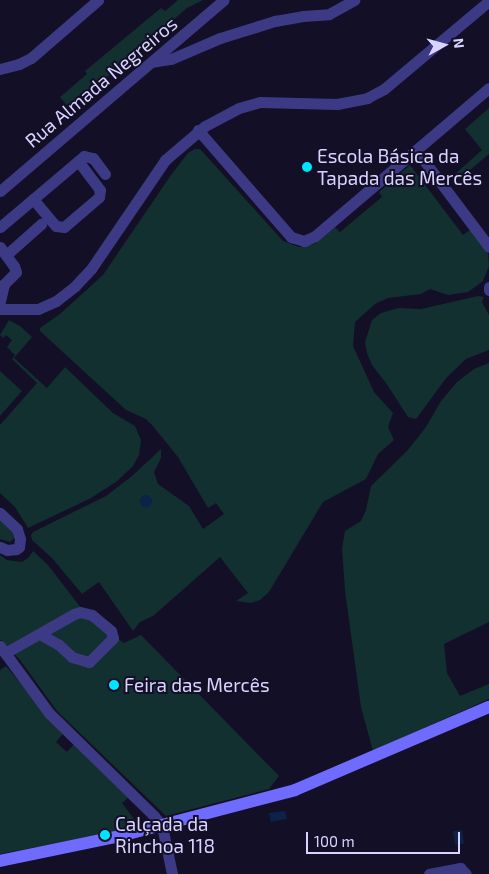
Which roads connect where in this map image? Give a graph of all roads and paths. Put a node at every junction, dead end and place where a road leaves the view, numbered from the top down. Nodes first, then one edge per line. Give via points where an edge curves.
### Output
1 (98, 0) edge
2 (224, 0) edge
3 (354, 0) edge
4 (489, 2) edge
5 (178, 39) junction
6 (183, 54) junction
7 (151, 62) junction
8 (0, 69) edge
9 (489, 88) edge
10 (198, 130) junction
11 (416, 150) junction
12 (78, 162) junction
13 (105, 174) dead end
14 (0, 191) edge
15 (33, 199) junction
16 (41, 224) dead end
17 (0, 227) edge
18 (489, 247) edge
19 (3, 251) edge
20 (2, 286) edge
21 (0, 302) edge
22 (0, 309) edge
23 (0, 512) edge
24 (0, 547) edge
25 (40, 634) junction
26 (3, 650) edge
27 (489, 706) edge
28 (162, 826) junction
29 (0, 861) edge
30 (466, 873) edge
31 (172, 874) edge
32 (429, 874) edge

1 - 8 street via 31,58
2 - 5 street, Rua Almada Negreiros
3 - 6 street via 329,14 275,21 220,38
4 - 10 street via 384,89 367,98 337,104 260,102 239,108
5 - 6 street
5 - 7 street, Rua Almada Negreiros
6 - 7 street via 164,62
7 - 14 street, Rua Almada Negreiros
9 - 11 street
10 - 11 street via 291,237 304,241 315,236
10 - 22 street via 164,160 91,269 75,286 56,301 38,309
11 - 18 street
12 - 13 street via 84,156 90,156
12 - 15 street
12 - 15 street via 100,190 99,197 64,227 56,226
15 - 17 street
16 - 19 street
19 - 20 street via 16,272
20 - 21 street
23 - 24 street via 17,529 20,539 16,549
25 - 25 street via 74,614 87,612 111,631 113,638 89,662 72,657
25 - 26 street
26 - 28 street via 49,713
27 - 28 street via 302,788
28 - 29 street
28 - 31 street
30 - 32 street via 460,868

